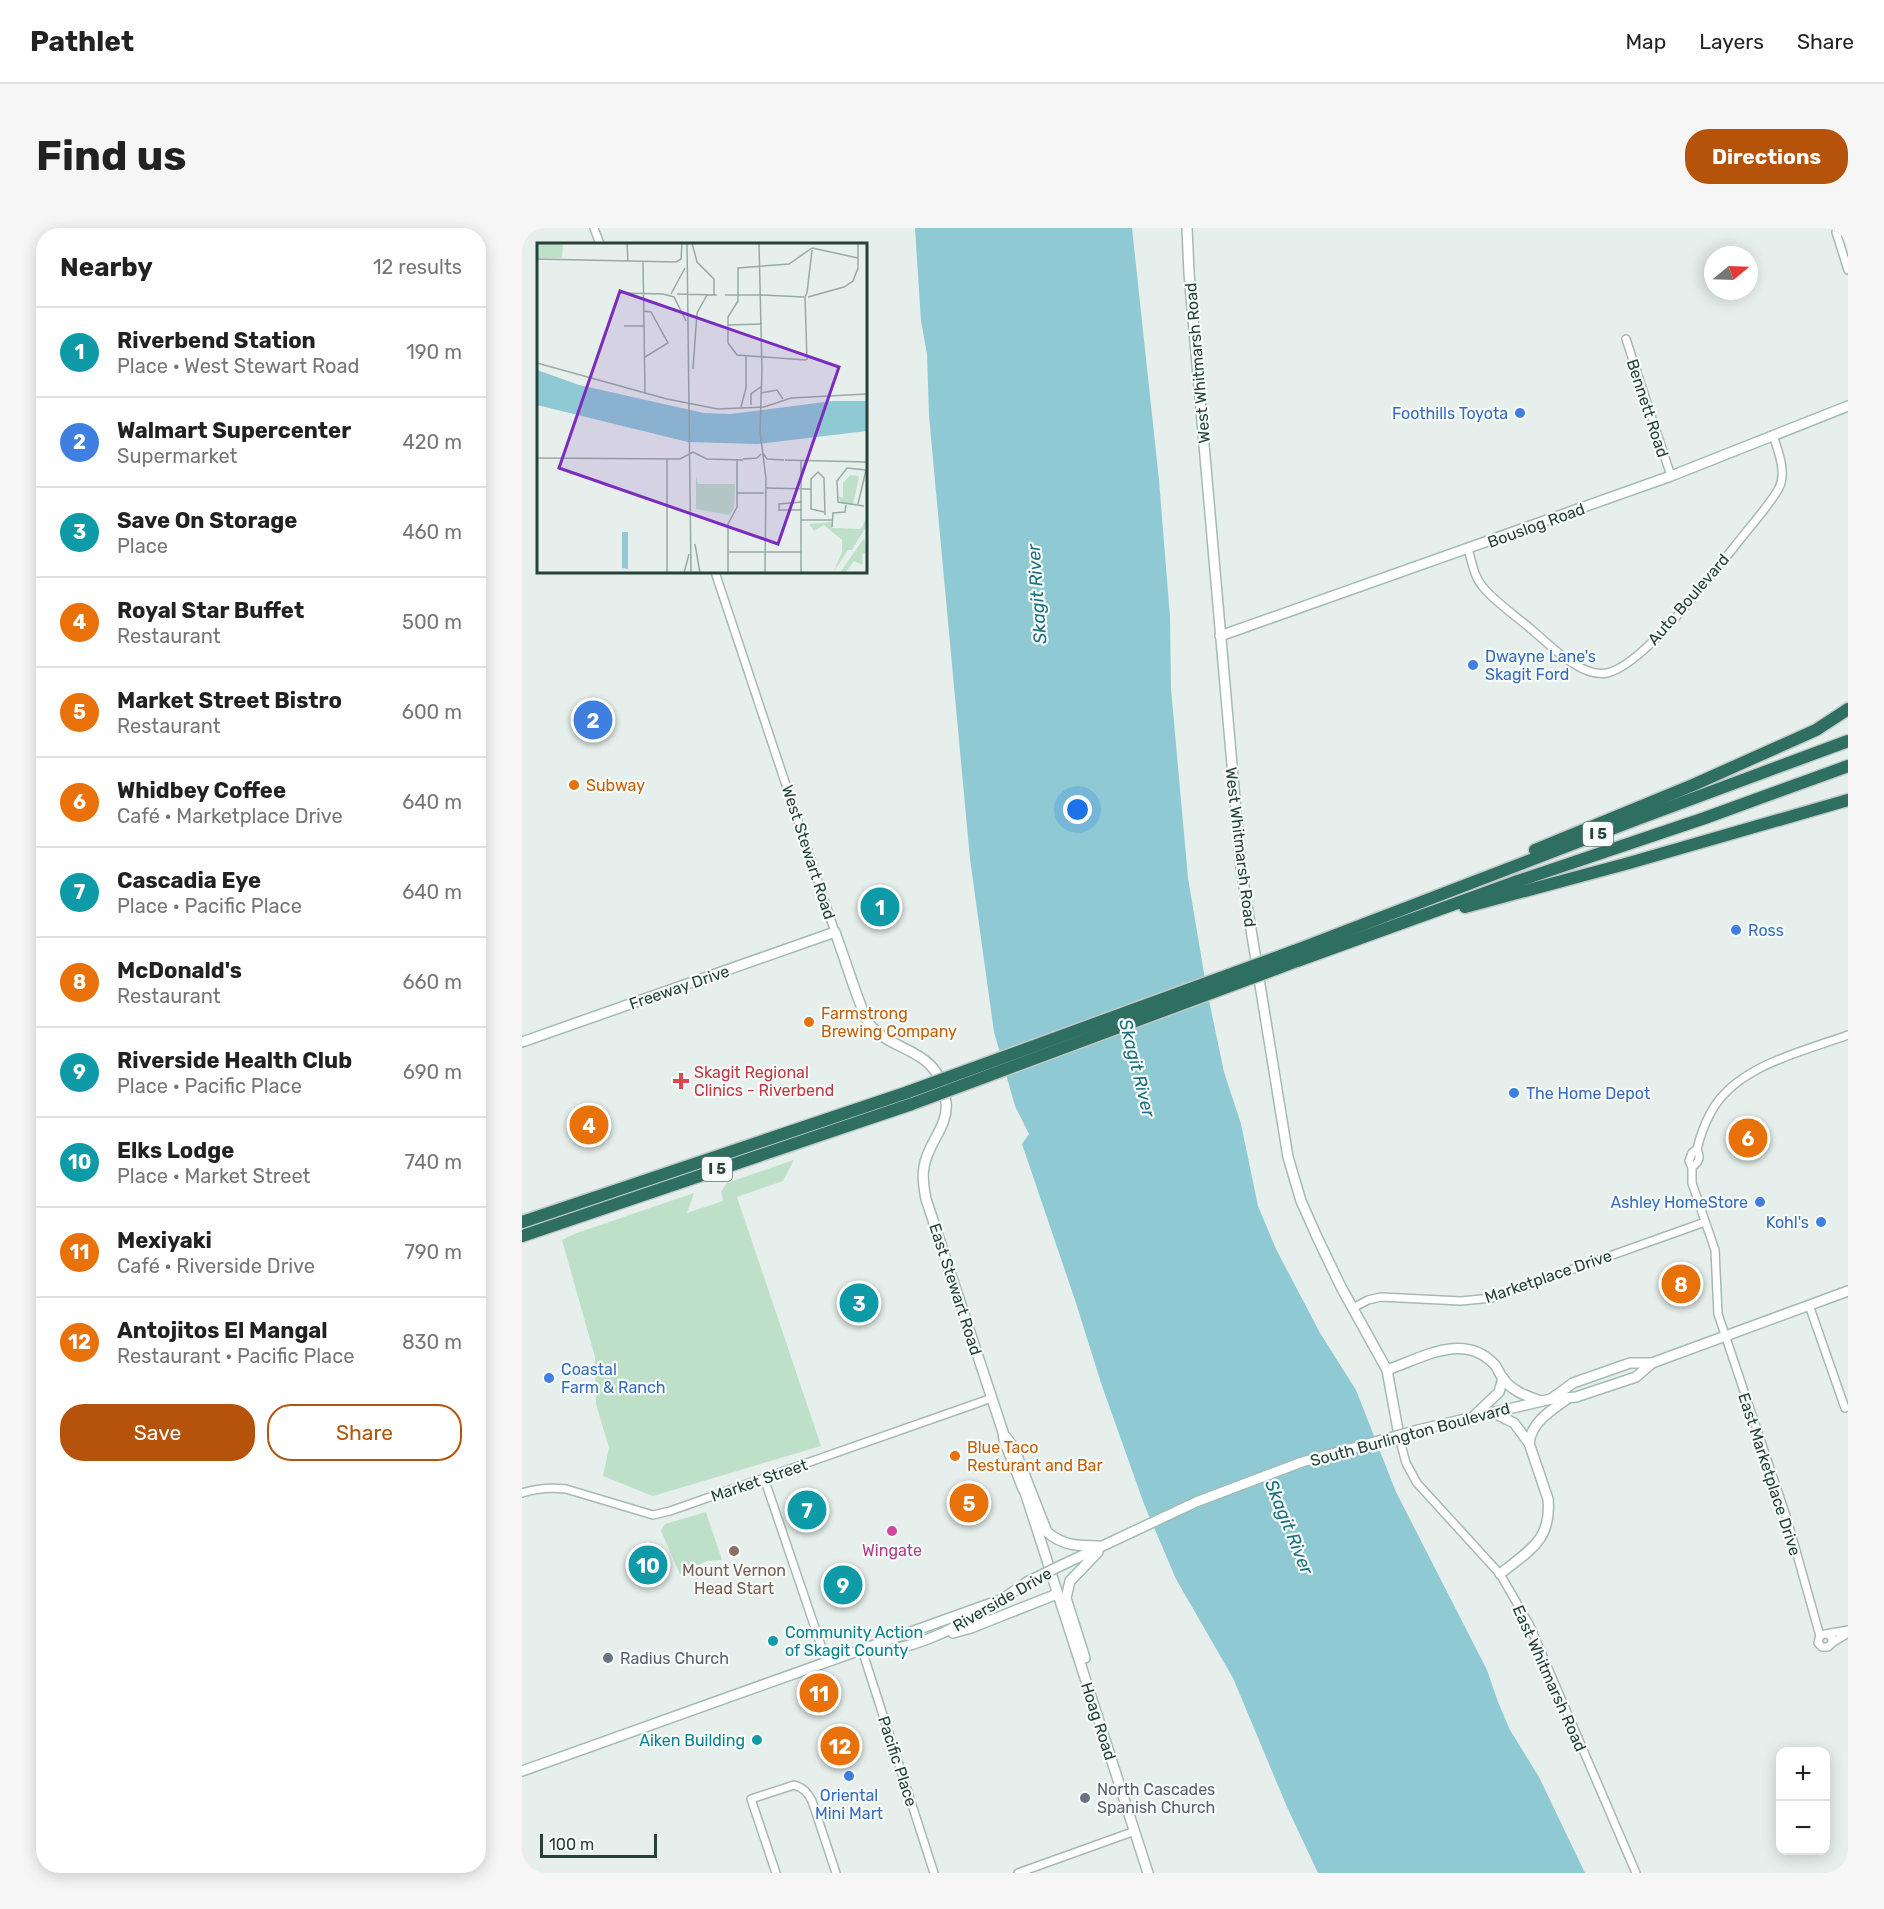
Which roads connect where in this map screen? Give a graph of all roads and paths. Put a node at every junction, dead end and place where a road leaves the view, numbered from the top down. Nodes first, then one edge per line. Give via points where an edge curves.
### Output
1 (594, 228) edge
2 (1187, 228) edge
3 (1836, 232) dead end
4 (600, 243) edge
5 (1848, 270) edge
6 (1626, 339) dead end
7 (1848, 406) edge
8 (1773, 435) junction
9 (1671, 476) junction
10 (1468, 549) junction
11 (715, 573) edge
12 (1220, 636) junction
13 (1848, 709) edge
14 (1848, 741) edge
15 (1848, 766) edge
16 (1848, 800) edge
17 (1411, 920) junction
18 (1350, 930) junction
19 (835, 932) junction
20 (1295, 956) junction
21 (1848, 1035) edge
22 (522, 1042) edge
23 (942, 1087) joint
24 (910, 1098) junction
25 (628, 1199) junction
26 (522, 1222) edge
27 (1705, 1222) junction
28 (522, 1236) edge
29 (522, 1244) edge
30 (1848, 1291) edge
31 (1809, 1305) junction
32 (1353, 1308) junction
33 (1725, 1337) junction
34 (1652, 1363) junction
35 (1387, 1370) junction
36 (1503, 1378) junction
37 (992, 1398) junction
38 (1569, 1398) junction
39 (1546, 1400) junction
40 (1845, 1408) dead end
41 (1492, 1412) junction
42 (1473, 1416) junction
43 (1005, 1435) junction
44 (1400, 1441) joint
45 (1529, 1443) junction
46 (1270, 1474) joint
47 (764, 1478) junction
48 (522, 1493) edge
49 (1104, 1546) junction
50 (1048, 1568) joint
51 (1500, 1574) junction
52 (1057, 1594) junction
53 (1003, 1599) junction
54 (1848, 1632) edge
55 (1825, 1634) junction
56 (928, 1639) junction
57 (1832, 1643) junction
58 (862, 1650) junction
59 (827, 1663) junction
60 (1097, 1714) junction
61 (522, 1771) edge
62 (1135, 1831) junction
63 (776, 1873) edge
64 (836, 1873) edge
65 (934, 1873) edge
66 (1018, 1873) edge
67 (1149, 1873) edge
68 (1636, 1873) edge

1 - 4 street
2 - 12 street, West Whitmarsh Road
3 - 5 street
6 - 9 street, Bennett Road
7 - 8 street, Bouslog Road
8 - 9 street, Bouslog Road
8 - 10 street, Auto Boulevard via 1782,465 1780,487 1674,620 1635,658 1610,672 1590,672 1569,661 1496,599 1475,573
9 - 10 street, Bouslog Road
10 - 12 street, Bouslog Road
11 - 19 street, West Stewart Road
12 - 32 street, West Whitmarsh Road via 1241,868 1288,1157 1301,1201
13 - 18 highway via 1816,730
14 - 18 highway, I 5
15 - 17 highway, I 5
16 - 17 highway
17 - 20 highway, I 5
18 - 20 highway, I 5
19 - 22 street, Freeway Drive
19 - 23 street, West Stewart Road via 867,1020 883,1036 931,1064
20 - 24 highway, I 5, bridge
21 - 27 street, East Marketplace Drive via 1754,1072 1719,1100 1689,1161
23 - 37 street, East Stewart Road via 946,1113 924,1167 926,1199
24 - 25 highway, I 5
24 - 26 highway, I 5
25 - 28 highway, I 5
25 - 29 highway
27 - 32 street, Marketplace Drive via 1492,1298 1461,1301 1381,1297
27 - 33 street, East Marketplace Drive via 1715,1250 1718,1314
30 - 31 street, South Burlington Boulevard
31 - 33 street, South Burlington Boulevard
31 - 40 street
32 - 35 street, West Whitmarsh Road
33 - 34 street, South Burlington Boulevard
33 - 55 street, East Marketplace Drive via 1813,1612
34 - 38 street, South Burlington Boulevard via 1636,1377
34 - 39 street, South Burlington Boulevard via 1629,1363 1573,1383
35 - 36 street via 1443,1349 1462,1347 1484,1356
35 - 44 street, West Whitmarsh Road
36 - 39 street via 1524,1395
36 - 42 street via 1499,1392
37 - 43 street, East Stewart Road
37 - 47 street, Market Street
38 - 39 street, South Burlington Boulevard
38 - 45 street via 1533,1427
39 - 41 street, South Burlington Boulevard
41 - 42 street, South Burlington Boulevard
41 - 45 street via 1514,1423
42 - 46 street, South Burlington Boulevard, bridge
43 - 49 street via 1014,1448 1047,1532 1057,1541 1074,1546
43 - 50 street, East Stewart Road
44 - 51 street, East Whitmarsh Road via 1417,1482
45 - 51 street via 1548,1499 1548,1526 1529,1552
46 - 49 street, Riverside Drive via 1196,1502
47 - 48 street, Market Street via 652,1515 566,1489 536,1488
47 - 59 street
49 - 53 street, Riverside Drive, bridge via 1027,1582
49 - 60 street via 1070,1581 1066,1598
50 - 52 street, Hoag Road
51 - 68 street, East Whitmarsh Road via 1529,1624
52 - 56 street via 971,1628
52 - 60 street, Hoag Road
53 - 56 street, Riverside Drive
53 - 58 street
54 - 55 street
54 - 57 street
55 - 57 street via 1832,1638
55 - 57 street via 1818,1643 1822,1647
56 - 58 street, Riverside Drive via 881,1652
58 - 59 street, Riverside Drive
58 - 65 street, Pacific Place
59 - 61 street, Riverside Drive
60 - 62 street, Hoag Road
62 - 66 street
62 - 67 street, Hoag Road
63 - 64 street via 751,1800 794,1785 807,1792 812,1801

